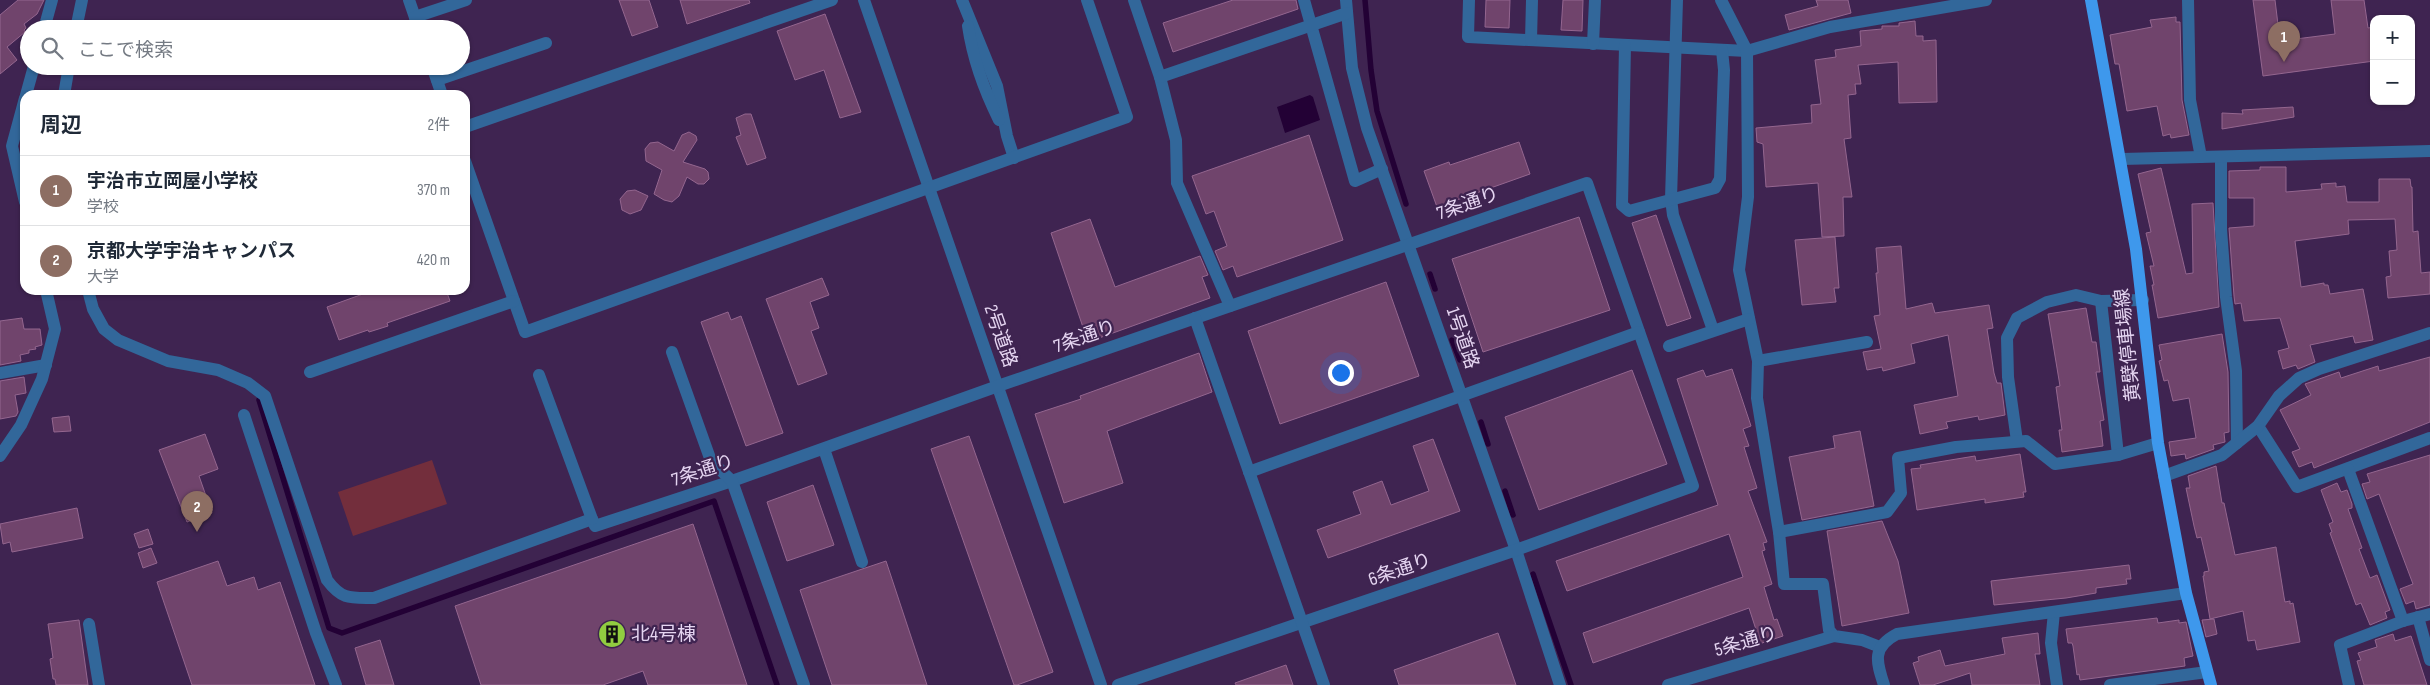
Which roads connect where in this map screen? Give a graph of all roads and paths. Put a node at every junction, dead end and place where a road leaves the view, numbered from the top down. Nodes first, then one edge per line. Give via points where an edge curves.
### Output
1 (52, 0) edge
2 (82, 0) edge
3 (410, 0) edge
4 (466, 0) edge
5 (832, 0) edge
6 (864, 0) edge
7 (1088, 0) edge
8 (1134, 0) edge
9 (1304, 0) edge
10 (1346, 0) edge
11 (1469, 0) edge
12 (1532, 0) edge
13 (1595, 0) edge
14 (1677, 0) edge
15 (1721, 0) edge
16 (1986, 0) edge
17 (2091, 0) edge
18 (2188, 0) edge
19 (964, 4) edge
20 (1347, 13) junction
21 (46, 20) edge
22 (78, 20) edge
23 (416, 20) edge
24 (423, 20) edge
25 (1313, 25) junction
26 (1531, 40) junction
27 (546, 43) dead end
28 (1593, 44) junction
29 (1625, 45) junction
30 (1675, 48) junction
31 (1722, 50) junction
32 (1747, 51) junction
33 (470, 69) edge
34 (31, 75) edge
35 (67, 75) edge
36 (435, 75) edge
37 (452, 75) edge
38 (1160, 77) junction
39 (437, 80) junction
40 (27, 90) edge
41 (65, 90) edge
42 (440, 90) edge
43 (20, 110) edge
44 (470, 125) edge
45 (6, 148) edge
46 (2430, 151) edge
47 (2201, 157) junction
48 (2221, 157) junction
49 (1014, 158) junction
50 (2122, 159) junction
51 (1382, 169) junction
52 (470, 175) edge
53 (20, 188) edge
54 (929, 189) junction
55 (1672, 199) junction
56 (1409, 244) junction
57 (47, 295) edge
58 (90, 295) edge
59 (2101, 300) junction
60 (2142, 300) junction
61 (514, 301) junction
62 (1230, 306) junction
63 (1195, 318) junction
64 (1749, 318) junction
65 (1713, 330) junction
66 (1639, 332) junction
67 (2430, 333) edge
68 (1867, 342) dead end
69 (1669, 346) dead end
70 (672, 352) dead end
71 (1758, 361) junction
72 (46, 365) junction
73 (310, 372) dead end
74 (0, 373) edge
75 (539, 375) dead end
76 (998, 386) junction
77 (1462, 395) junction
78 (244, 415) dead end
79 (2258, 426) junction
80 (2430, 438) edge
81 (2017, 441) junction
82 (2158, 443) junction
83 (2237, 443) junction
84 (824, 449) junction
85 (2118, 455) junction
86 (0, 456) edge
87 (2348, 469) junction
88 (1249, 472) junction
89 (2164, 476) junction
90 (732, 481) junction
91 (594, 523) junction
92 (1779, 532) junction
93 (1516, 550) junction
94 (862, 562) dead end
95 (2186, 593) junction
96 (2054, 612) junction
97 (2424, 616) edge
98 (2403, 621) junction
99 (1302, 623) junction
100 (89, 624) dead end
101 (1834, 636) junction
102 (1880, 647) junction
103 (2430, 660) edge
104 (2207, 672) junction
105 (99, 685) edge
106 (336, 685) edge
107 (804, 685) edge
108 (1100, 685) edge
109 (1118, 685) edge
110 (1324, 685) edge
111 (1560, 685) edge
112 (1668, 685) edge
113 (1884, 685) edge
114 (2057, 685) edge
115 (2110, 685) edge
116 (2210, 685) edge
117 (2350, 685) edge

1 - 21 street
2 - 22 street
3 - 23 street
4 - 24 street
5 - 44 street
6 - 54 street, 2号道路
7 - 49 street via 1127,117
8 - 38 street
9 - 25 street
10 - 20 street, 1号道路
11 - 26 street via 1468,37
12 - 26 street
13 - 28 street
14 - 30 street
15 - 32 street
16 - 32 street via 1830,27
17 - 50 main road, 黄檗停車場線
18 - 47 street via 2190,100
19 - 49 street via 997,86 1006,136
20 - 25 street
20 - 51 street, 1号道路 via 1352,68 1367,128
25 - 38 street
25 - 51 street via 1355,181
26 - 28 street
27 - 33 street
28 - 29 street
29 - 30 street
29 - 55 street via 1622,205 1629,211
30 - 31 street
30 - 55 street
31 - 32 street
31 - 55 street via 1720,180 1715,188
32 - 64 street via 1748,197 1739,270
34 - 40 street
35 - 41 street
36 - 39 street
37 - 39 street
38 - 62 street via 1176,140 1177,183
39 - 42 street
43 - 45 street
45 - 53 street
46 - 48 street
47 - 48 street
47 - 50 street
48 - 83 street via 2221,229 2236,371
49 - 54 street
50 - 60 main road, 黄檗停車場線
51 - 56 street, 1号道路
52 - 61 street
54 - 61 street via 525,332
54 - 76 street, 2号道路
55 - 65 street via 1673,215
56 - 62 street, 7条通り
56 - 66 street, 7条通り via 1587,183
56 - 77 street, 1号道路
57 - 72 street via 55,329
58 - 91 street, 7条通り via 104,329 118,340 168,361 218,370 248,383 265,396 320,561 327,580 337,593 354,598 374,598
59 - 60 street
59 - 81 street via 2076,295 2047,302 2017,318 2007,338 2008,377
59 - 85 street
60 - 82 main road, 黄檗停車場線
61 - 73 street
62 - 63 street, 7条通り
63 - 76 street, 7条通り
63 - 88 street
64 - 65 street
64 - 71 street
65 - 69 street
66 - 77 street
66 - 93 street, 6条通り via 1693,486
67 - 79 street via 2299,378 2279,396
68 - 71 street
70 - 90 street via 711,461
71 - 92 street via 1757,398
72 - 74 street
72 - 86 street via 21,425
75 - 91 street
76 - 84 street, 7条通り
76 - 108 street, 2号道路
77 - 88 street
77 - 93 street, 1号道路
78 - 106 street
79 - 83 street
79 - 87 street via 2297,487
80 - 87 street
81 - 85 street via 2026,441 2055,464
81 - 92 street via 1956,447 1898,458 1901,493 1888,512
82 - 85 street
82 - 89 main road, 黄檗停車場線
83 - 89 street via 2222,456
84 - 90 street, 7条通り
84 - 94 street
87 - 98 street
88 - 99 street
89 - 95 main road, 黄檗停車場線
90 - 91 street, 7条通り
90 - 107 street
92 - 101 street via 1784,584 1823,584 1829,630
93 - 99 street, 6条通り
93 - 111 street, 1号道路
95 - 96 street
95 - 104 main road, 黄檗停車場線
96 - 102 street via 1897,634
96 - 114 street via 2051,643
97 - 98 street
97 - 103 street
98 - 117 street via 2340,645
99 - 109 street, 6条通り
99 - 110 street
100 - 105 street
101 - 102 street via 1862,640
101 - 112 street, 5条通り
102 - 113 street via 1877,663
104 - 115 street
104 - 116 main road, 黄檗停車場線

